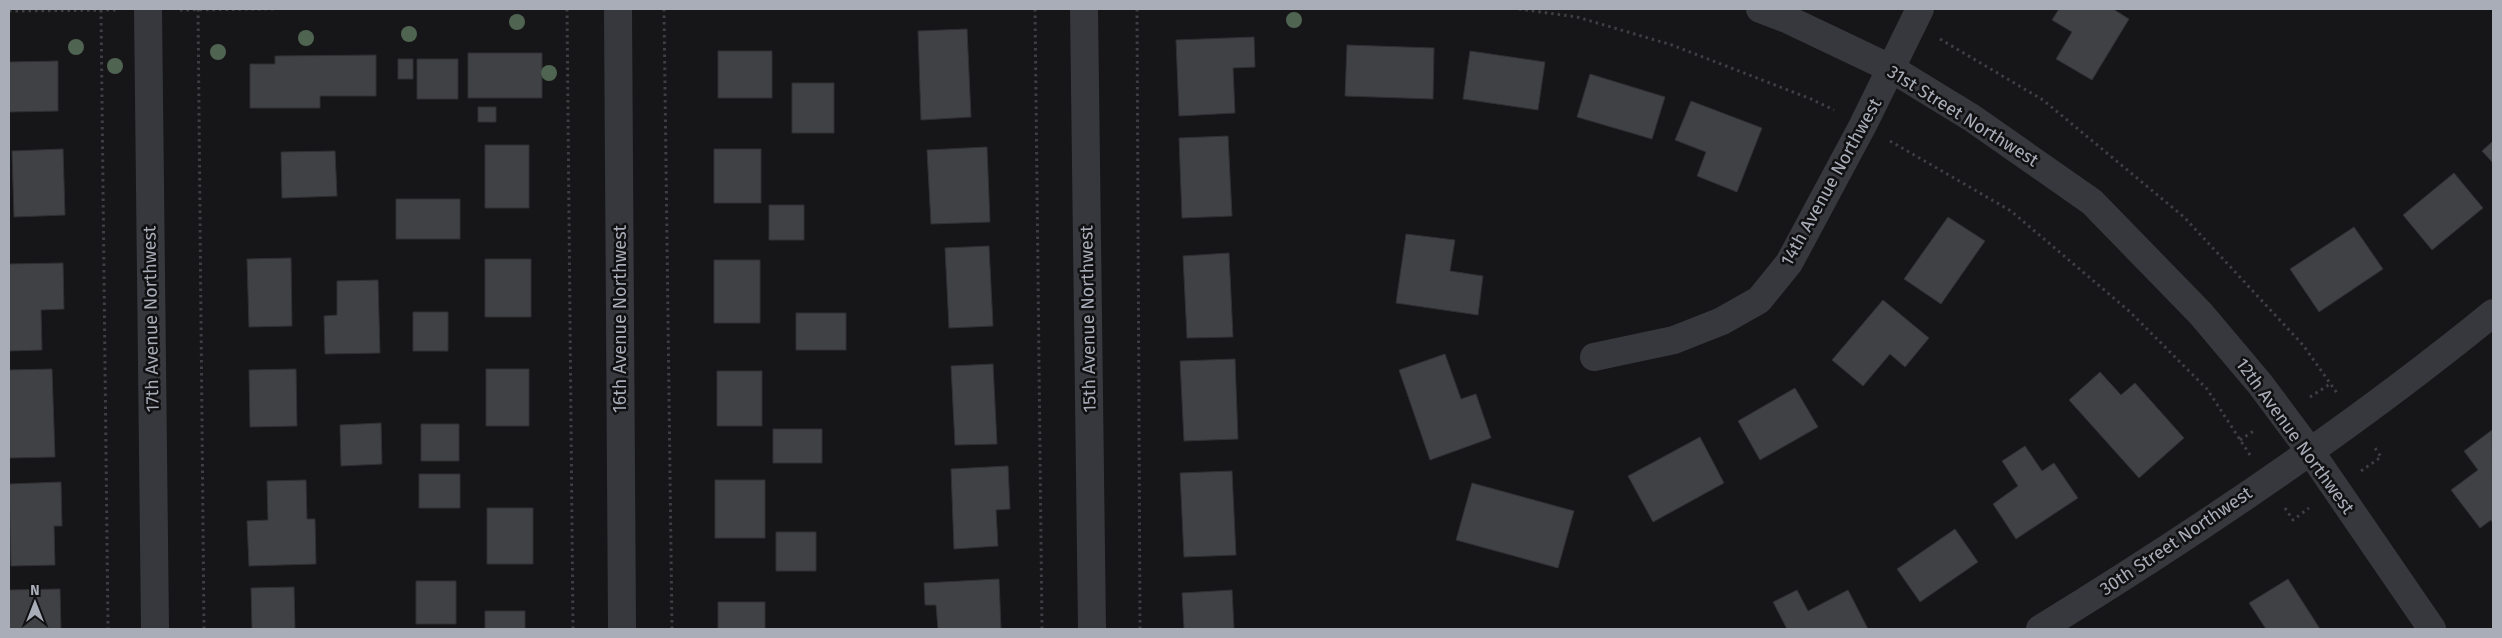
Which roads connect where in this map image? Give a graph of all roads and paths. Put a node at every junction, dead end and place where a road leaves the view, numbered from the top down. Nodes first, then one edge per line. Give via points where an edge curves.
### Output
1 (148, 9) edge
2 (198, 9) edge
3 (276, 9) edge
4 (567, 9) edge
5 (618, 9) edge
6 (664, 9) edge
7 (1035, 9) edge
8 (1084, 9) edge
9 (1137, 9) edge
10 (1520, 9) edge
11 (1760, 9) edge
12 (9, 11) edge
13 (1916, 16) edge
14 (1892, 69) junction
15 (1863, 125) junction
16 (2144, 254) joint
17 (2493, 313) edge
18 (1594, 357) dead end
19 (2330, 384) dead end
20 (2240, 440) dead end
21 (2310, 451) junction
22 (108, 629) edge
23 (154, 629) edge
24 (204, 629) edge
25 (573, 629) edge
26 (622, 629) edge
27 (672, 629) edge
28 (1042, 629) edge
29 (1092, 629) edge
30 (1140, 629) edge
31 (2040, 629) edge
32 (2432, 629) edge

1 - 23 street, 17th Avenue Northwest
2 - 3 path
2 - 24 path
4 - 25 path
5 - 26 street, 16th Avenue Northwest
6 - 27 path
7 - 28 path
8 - 29 street, 15th Avenue Northwest
9 - 30 path
10 - 15 path via 1577,18 1672,45 1812,99
11 - 14 street, 31st Street Northwest
12 - 22 path via 101,10
13 - 14 street, 14th Avenue Northwest
13 - 19 path via 2043,100 2184,217 2303,346
14 - 15 street, 14th Avenue Northwest
14 - 16 street, 31st Street Northwest via 1972,118 2092,202
15 - 18 street, 14th Avenue Northwest via 1789,264 1759,300 1674,340
15 - 20 path via 2018,217 2129,311 2207,389
16 - 21 street, 12th Avenue Northwest via 2201,314 2260,384
17 - 21 street, 30th Street Northwest
21 - 31 street, 30th Street Northwest via 2101,592
21 - 32 street, 12th Avenue Northwest

